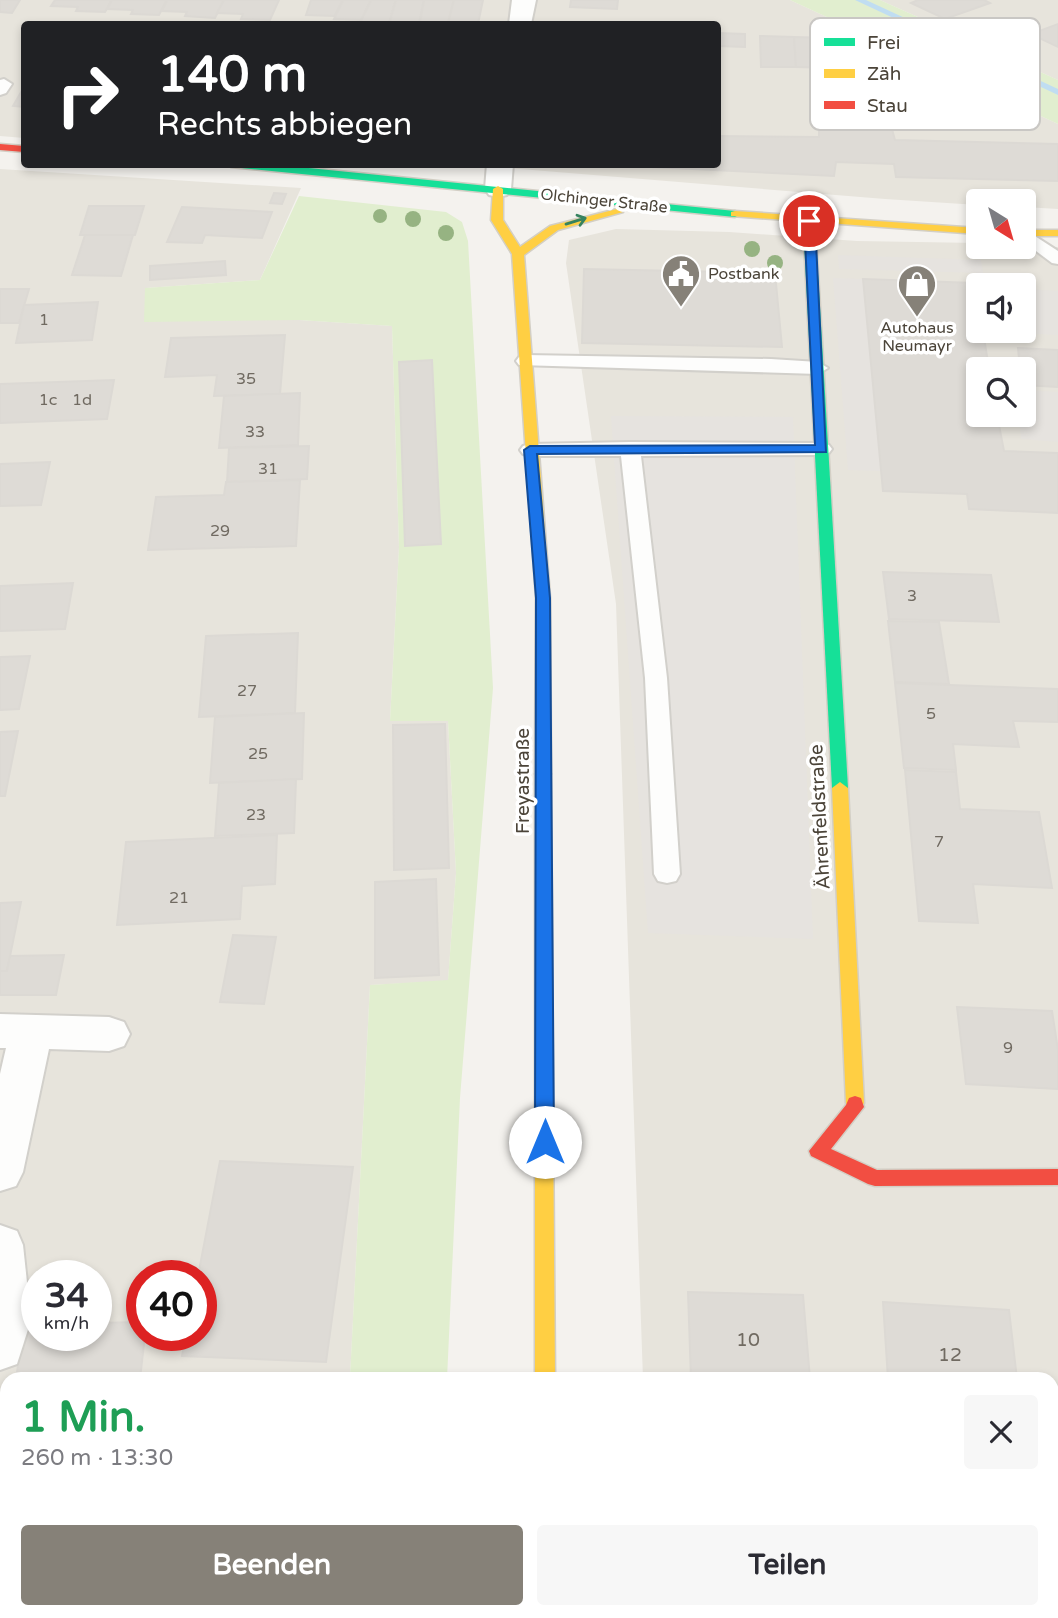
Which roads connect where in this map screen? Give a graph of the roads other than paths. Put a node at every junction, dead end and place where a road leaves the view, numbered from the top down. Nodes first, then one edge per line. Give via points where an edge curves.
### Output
1 (524, 0) edge
2 (520, 21) edge
3 (0, 147) edge
4 (21, 149) edge
5 (313, 168) edge
6 (499, 177) edge
7 (662, 208) junction
8 (809, 221) junction
9 (966, 230) edge
10 (1058, 233) edge
11 (1036, 234) edge
12 (1036, 243) edge
13 (517, 254) junction
14 (1058, 259) edge
15 (526, 361) junction
16 (818, 368) junction
17 (630, 448) junction
18 (822, 449) junction
19 (530, 450) junction
20 (667, 874) dead end
21 (15, 1031) edge
22 (109, 1034) dead end
23 (0, 1172) edge
24 (1058, 1177) edge
25 (1, 1255) edge
26 (0, 1348) edge
27 (545, 1372) edge

1 - 2 street
3 - 4 street
5 - 6 street, Olchinger Straße
6 - 7 street, Olchinger Straße
6 - 13 street, Freyastraße via 497,220
7 - 8 street, Olchinger Straße
13 -> 7 street via 554,228 584,218
8 - 9 street, Olchinger Straße
8 - 16 street, Ährenfeldstraße
10 - 11 street
12 - 14 lane
13 - 15 street, Freyastraße
15 - 16 lane
15 - 19 street, Freyastraße
16 - 18 street, Ährenfeldstraße
17 - 18 lane
17 - 19 lane
17 - 20 lane via 656,678
18 - 24 street, Ährenfeldstraße via 855,1107 818,1151 875,1178
19 - 27 street, Freyastraße via 543,598
21 - 22 street
21 - 23 street
25 - 26 street via 7,1320

